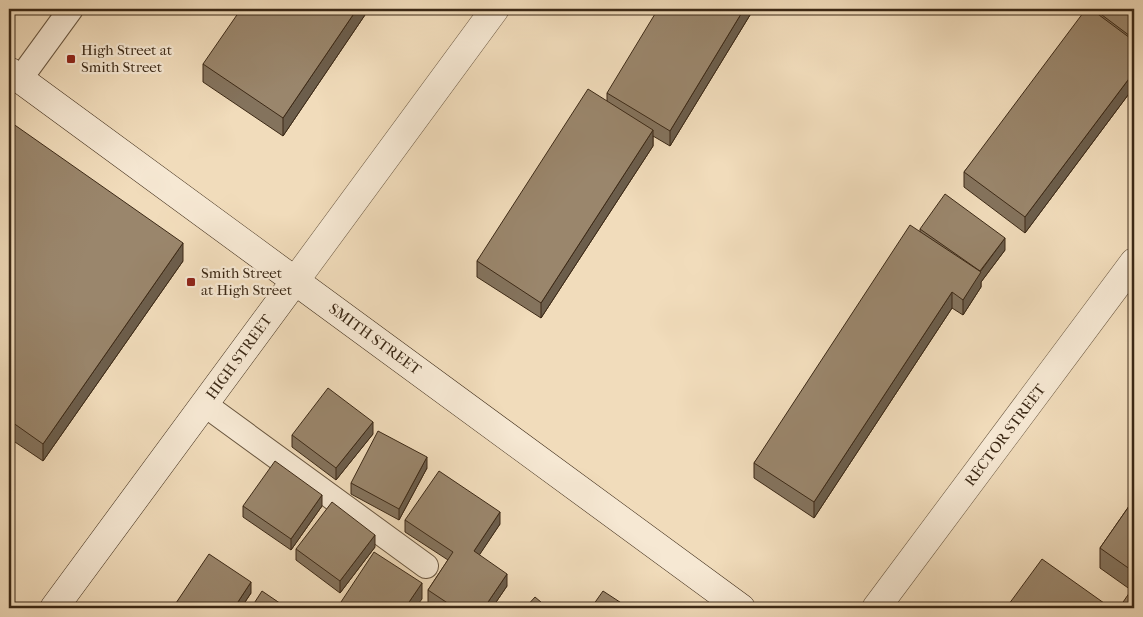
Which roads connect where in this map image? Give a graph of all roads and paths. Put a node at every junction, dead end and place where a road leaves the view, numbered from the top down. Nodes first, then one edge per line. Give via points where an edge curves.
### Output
1 (71, 9) edge
2 (495, 9) edge
3 (14, 75) edge
4 (1134, 262) edge
5 (295, 281) junction
6 (204, 404) junction
7 (426, 566) dead end
8 (54, 608) edge
9 (741, 608) edge
10 (876, 608) edge

1 - 3 lane
2 - 5 street, HIGH STREET
3 - 5 street, SMITH STREET
4 - 10 street, RECTOR STREET
5 - 6 street, HIGH STREET
5 - 9 street, SMITH STREET
6 - 7 lane
6 - 8 street, HIGH STREET

